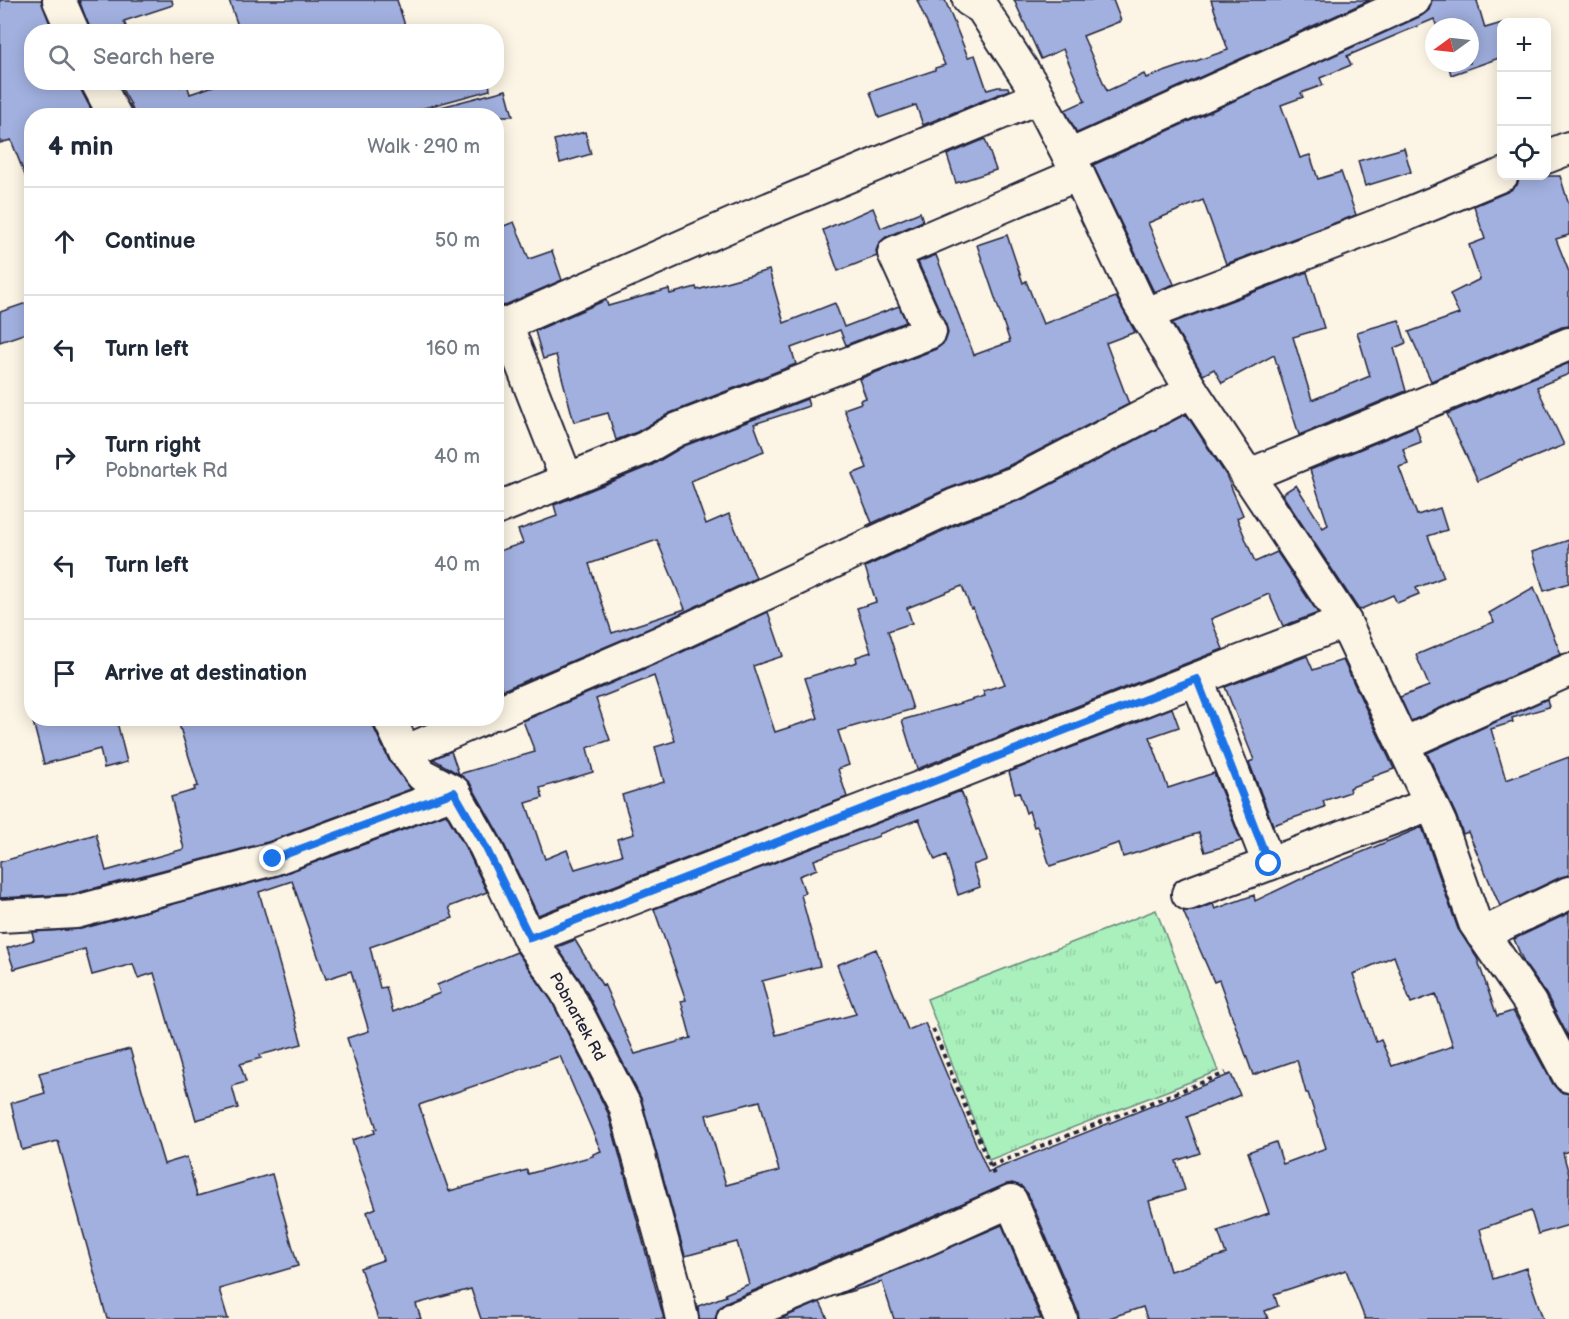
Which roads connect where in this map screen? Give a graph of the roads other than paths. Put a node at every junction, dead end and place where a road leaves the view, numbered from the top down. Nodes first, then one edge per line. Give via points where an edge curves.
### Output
1 (59, 0) edge
2 (1414, 0) edge
3 (983, 3) edge
4 (70, 24) edge
5 (101, 90) edge
6 (1039, 97) junction
7 (111, 108) edge
8 (1569, 148) edge
9 (1551, 155) edge
10 (1073, 165) junction
11 (1497, 177) edge
12 (1146, 314) junction
13 (1569, 344) edge
14 (1192, 391) junction
15 (1247, 476) junction
16 (567, 480) junction
17 (504, 506) edge
18 (1345, 622) junction
19 (1569, 670) edge
20 (1197, 679) junction
21 (504, 710) edge
22 (393, 726) edge
23 (465, 726) edge
24 (1403, 744) junction
25 (405, 752) junction
26 (454, 792) junction
27 (1431, 804) junction
28 (1269, 864) junction
29 (1569, 893) edge
30 (1188, 894) dead end
31 (0, 916) edge
32 (1482, 934) junction
33 (530, 938) junction
34 (1569, 1076) edge
35 (682, 1319) edge
36 (733, 1319) edge
37 (1061, 1319) edge

1 - 4 street
2 - 10 street
3 - 6 street
5 - 7 street
6 - 10 street
6 - 16 street via 740,220 506,324
8 - 9 street
10 - 12 street
10 - 16 street via 894,253 930,332 676,430 645,448
11 - 12 street
12 - 14 street
13 - 15 street
14 - 15 street
14 - 21 street via 1014,483 955,505 657,644
15 - 18 street
16 - 17 street
18 - 20 street
18 - 24 street
19 - 24 street
20 - 28 street
20 - 33 street
22 - 25 street
23 - 25 street
24 - 27 street
25 - 26 street via 423,775
26 - 31 street via 273,859 76,912
26 - 33 street, Pobnartek Rd
27 - 28 street
27 - 32 street
28 - 30 street
29 - 32 street
32 - 34 street via 1530,1003
33 - 35 street, Pobnartek Rd via 566,991 625,1106
36 - 37 street via 1011,1201

